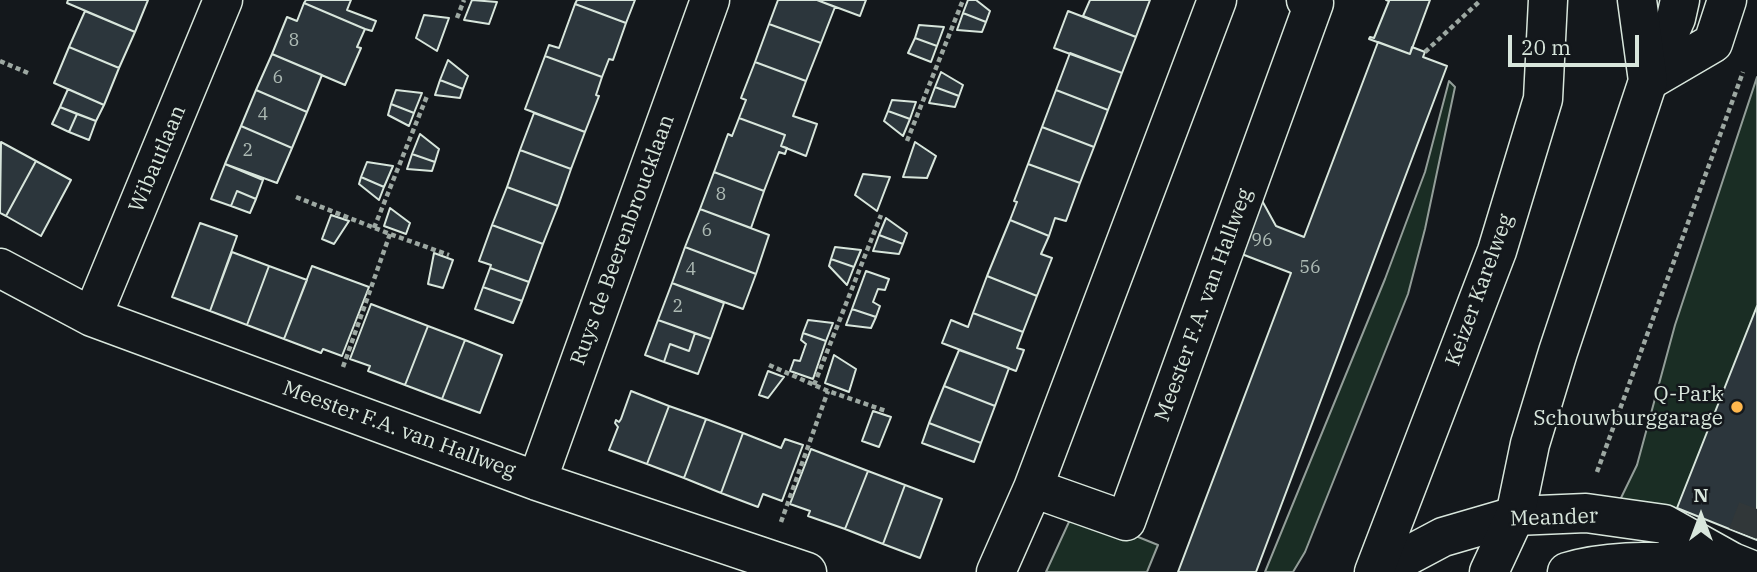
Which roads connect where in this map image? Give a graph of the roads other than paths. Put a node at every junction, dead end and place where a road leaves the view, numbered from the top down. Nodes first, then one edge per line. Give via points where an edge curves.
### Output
1 (223, 0) edge
2 (710, 0) edge
3 (1217, 0) edge
4 (1306, 0) edge
5 (1548, 0) edge
6 (1637, 0) edge
7 (1680, 0) edge
8 (1727, 0) edge
9 (1648, 81) junction
10 (0, 268) edge
11 (92, 317) junction
12 (537, 481) junction
13 (1032, 488) junction
14 (1515, 516) junction
15 (1745, 556) edge
16 (807, 572) edge
17 (996, 572) edge
18 (1376, 572) edge
19 (1489, 572) edge
20 (1567, 572) edge

1 - 11 street, Wibautlaan
2 - 12 street, Ruys de Beerenbroucklaan
3 - 13 street
4 - 13 street, Meester F.A. van Hallweg via 1314,3 1126,521
5 - 18 street, Keizer Karelweg via 1543,99 1497,251
6 - 9 street
7 - 9 street
8 - 9 street via 1713,43
9 - 14 street via 1558,352 1530,444
10 - 11 street, Meester F.A. van Hallweg
11 - 12 street, Meester F.A. van Hallweg
12 - 16 street, Meester F.A. van Hallweg
13 - 17 street
14 - 15 street, Meander via 1586,513 1664,524
14 - 18 street, Meander via 1443,537
14 - 19 street
15 - 20 street, Meander

